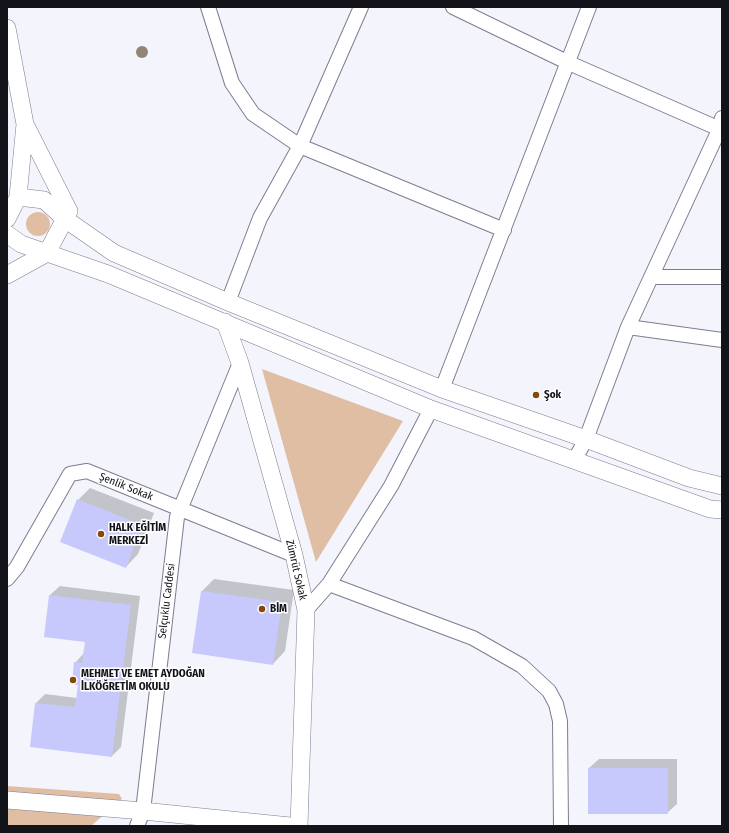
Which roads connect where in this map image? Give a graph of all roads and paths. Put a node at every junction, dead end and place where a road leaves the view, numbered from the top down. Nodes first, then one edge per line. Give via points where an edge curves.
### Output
1 (208, 7) edge
2 (361, 7) edge
3 (453, 7) edge
4 (590, 7) edge
5 (7, 28) edge
6 (569, 62) junction
7 (25, 124) junction
8 (721, 126) edge
9 (300, 146) junction
10 (18, 197) junction
11 (7, 219) edge
12 (65, 219) junction
13 (504, 230) junction
14 (7, 234) edge
15 (47, 253) junction
16 (7, 275) edge
17 (651, 277) junction
18 (722, 277) edge
19 (228, 302) junction
20 (225, 322) junction
21 (628, 327) junction
22 (722, 340) edge
23 (240, 363) junction
24 (442, 389) junction
25 (431, 409) junction
26 (586, 439) junction
27 (574, 461) junction
28 (722, 486) edge
29 (180, 509) junction
30 (722, 510) edge
31 (294, 555) junction
32 (12, 563) edge
33 (7, 579) edge
34 (329, 584) junction
35 (306, 610) junction
36 (7, 800) edge
37 (140, 818) edge
38 (290, 826) edge
39 (299, 826) edge
40 (561, 826) edge

1 - 9 street via 232,83 253,114
2 - 9 street
3 - 6 street
4 - 6 street
5 - 7 street
6 - 8 street
6 - 13 street
7 - 10 street
7 - 12 street via 69,211
8 - 17 street
9 - 13 street
9 - 19 street via 260,218
10 - 11 street
10 - 12 street via 44,200
12 - 15 street
12 - 19 street via 114,253
13 - 24 street
14 - 15 street via 21,244
15 - 16 street
15 - 20 street via 108,274
17 - 18 street
17 - 21 street
19 - 24 street
20 - 23 street, Zümrüt Sokak
20 - 25 street
21 - 22 street
21 - 26 street
23 - 29 street, Selçuklu Caddesi
23 - 31 street, Zümrüt Sokak
24 - 26 street
25 - 27 street
25 - 34 street via 391,486
26 - 27 street
26 - 28 street via 682,475
27 - 30 street
29 - 31 street, Şenlik Sokak
29 - 32 street, Şenlik Sokak via 87,471 70,474
29 - 37 street, Selçuklu Caddesi
31 - 35 street, Zümrüt Sokak
32 - 33 street, Şenlik Sokak
34 - 35 street
34 - 40 street via 472,638 522,666 549,691 556,704 560,721
35 - 39 street, Zümrüt Sokak
36 - 37 street
37 - 38 street

